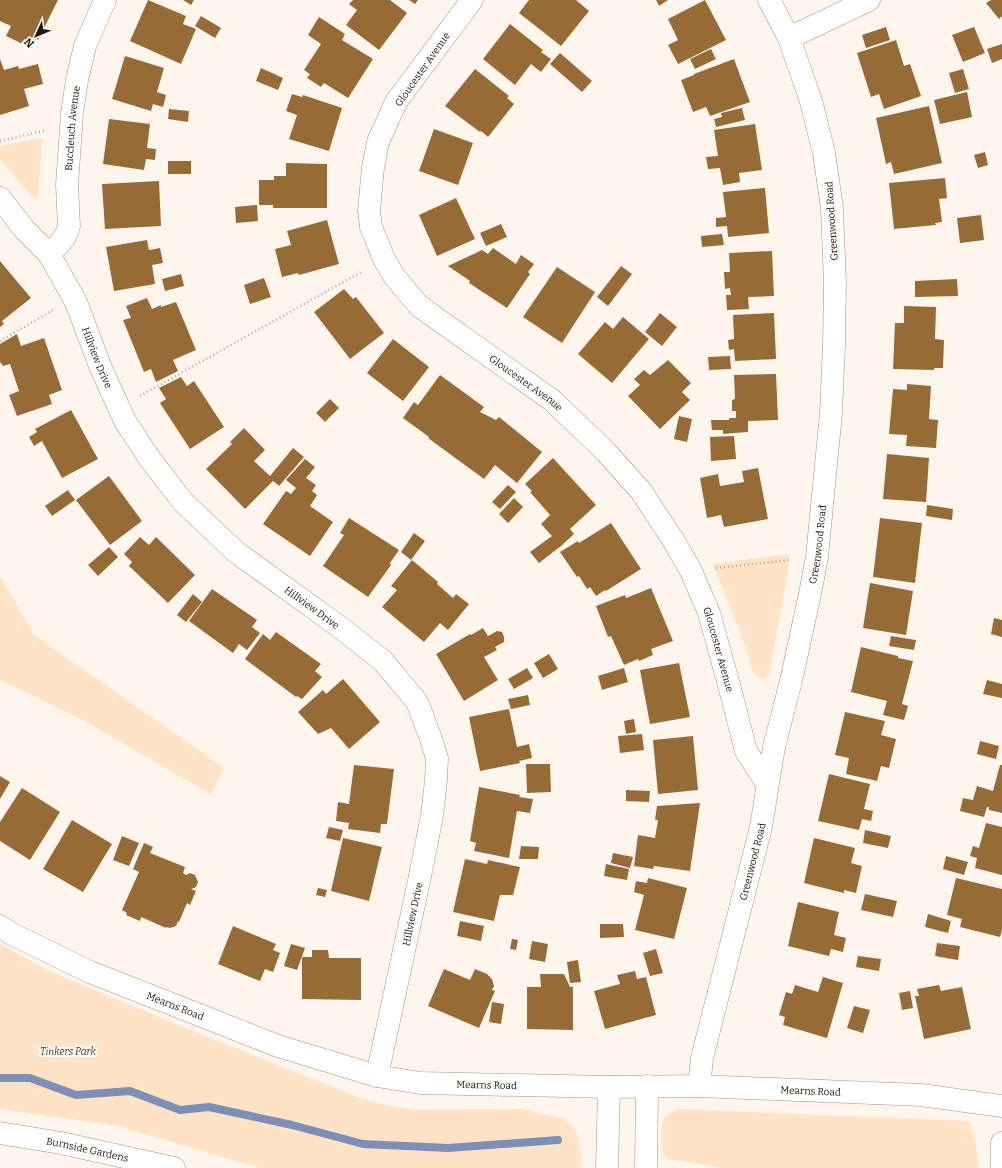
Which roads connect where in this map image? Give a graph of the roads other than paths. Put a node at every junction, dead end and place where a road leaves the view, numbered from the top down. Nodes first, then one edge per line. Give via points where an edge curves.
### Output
1 (105, 0) edge
2 (472, 0) edge
3 (769, 0) edge
4 (869, 0) edge
5 (789, 38) junction
6 (0, 198) edge
7 (49, 254) junction
8 (767, 784) junction
9 (0, 926) edge
10 (377, 1076) junction
11 (609, 1086) junction
12 (647, 1086) junction
13 (699, 1086) junction
14 (1002, 1106) edge
15 (0, 1133) edge
16 (1002, 1143) edge
17 (174, 1168) edge
18 (607, 1168) edge
19 (646, 1168) edge
20 (1002, 1168) edge

1 - 7 street, Buccleuch Avenue via 85,46 77,80 71,127 69,226 66,237
2 - 8 street, Gloucester Avenue via 396,102 378,142 369,211 371,227 394,276 419,306 553,401 606,452 640,491 691,571 709,613 746,751
3 - 5 street, Greenwood Road
4 - 5 street
5 - 8 street, Greenwood Road via 811,101 824,153 832,208 834,345 831,413 817,557
6 - 7 street, Hillview Drive via 24,229
7 - 10 street, Hillview Drive via 76,302 100,366 125,421 183,502 236,552 383,661 417,702 437,758 436,780 421,874
8 - 13 street, Greenwood Road via 761,827 704,1051
9 - 10 street, Mearns Road via 90,972 278,1046
10 - 11 street, Mearns Road via 420,1083
11 - 12 street, Mearns Road
11 - 18 street
12 - 13 street, Mearns Road
12 - 19 street
13 - 14 street, Mearns Road via 921,1095
15 - 17 street, Burnside Gardens via 61,1143
16 - 20 street

